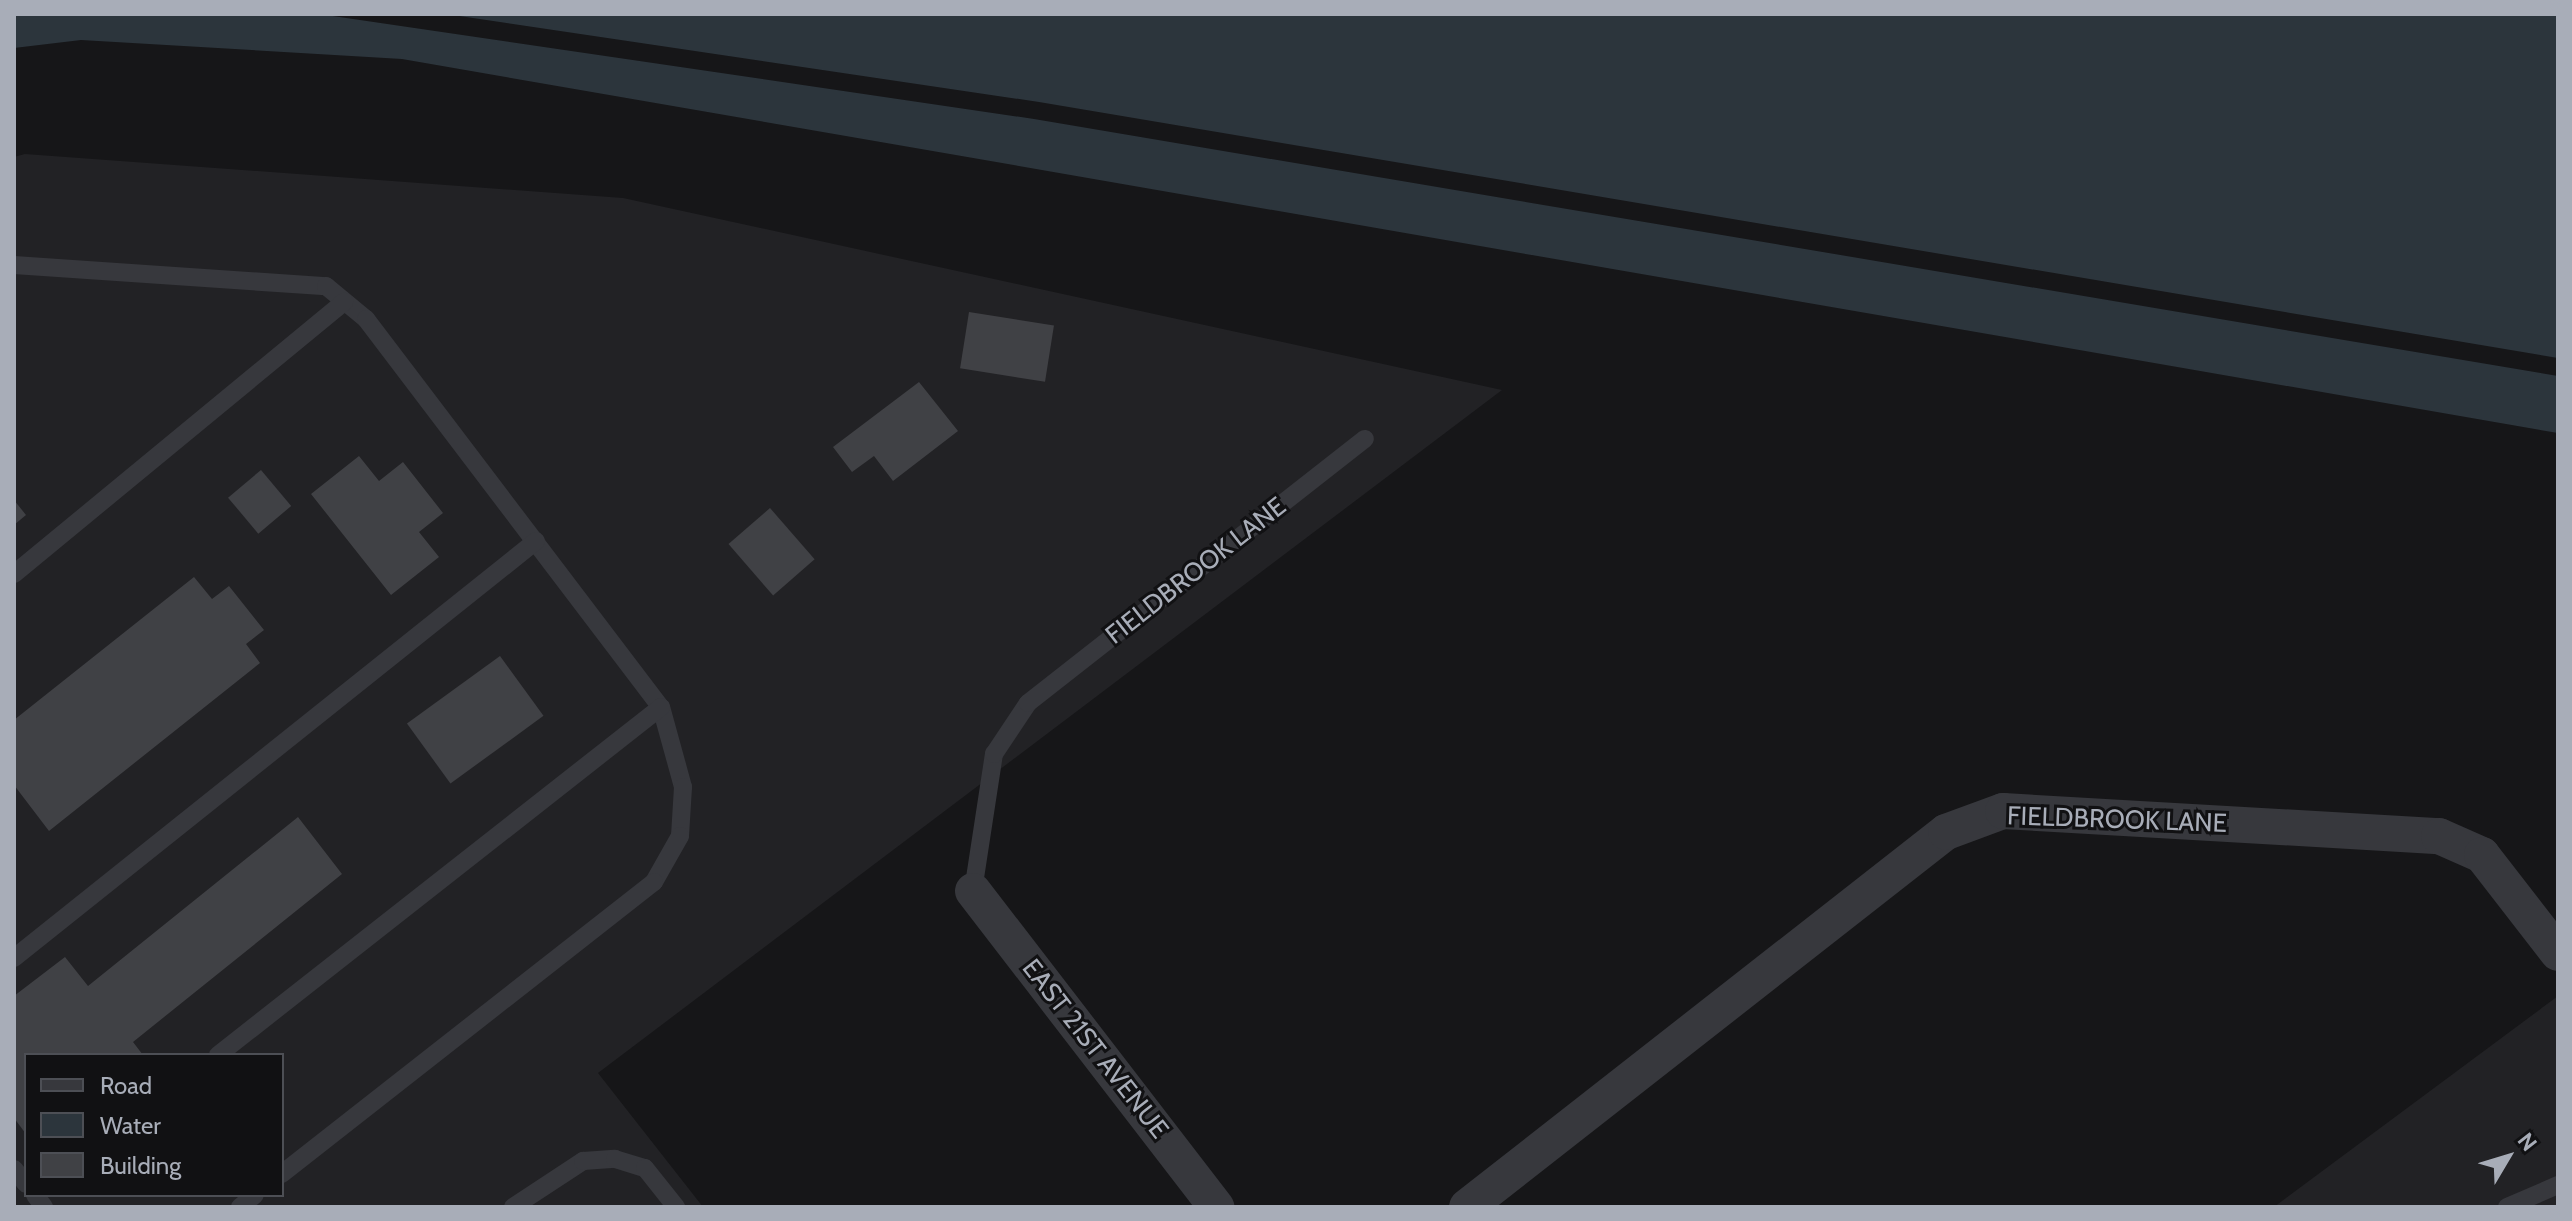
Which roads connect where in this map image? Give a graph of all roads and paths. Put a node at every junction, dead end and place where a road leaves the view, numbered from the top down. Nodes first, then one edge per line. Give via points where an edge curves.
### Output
1 (14, 265) edge
2 (344, 302) junction
3 (1365, 439) dead end
4 (536, 541) junction
5 (14, 574) edge
6 (661, 707) junction
7 (973, 891) joint
8 (2558, 953) edge
9 (14, 958) edge
10 (221, 1053) edge
11 (284, 1172) edge
12 (2558, 1185) edge
13 (513, 1207) edge
14 (676, 1207) edge
15 (1216, 1207) edge
16 (1467, 1207) edge
17 (2507, 1207) edge

1 - 2 lane via 326,286
2 - 4 lane via 366,319
2 - 5 lane
3 - 7 lane, FIELDBROOK LANE via 1028,703 994,754
4 - 6 lane
4 - 9 lane
6 - 10 lane
6 - 11 lane via 683,787 680,836 654,882
7 - 15 street, EAST 21ST AVENUE
8 - 16 street, FIELDBROOK LANE via 2482,855 2439,836 2003,811 1946,832
12 - 17 lane
13 - 14 lane via 583,1161 615,1159 645,1168

